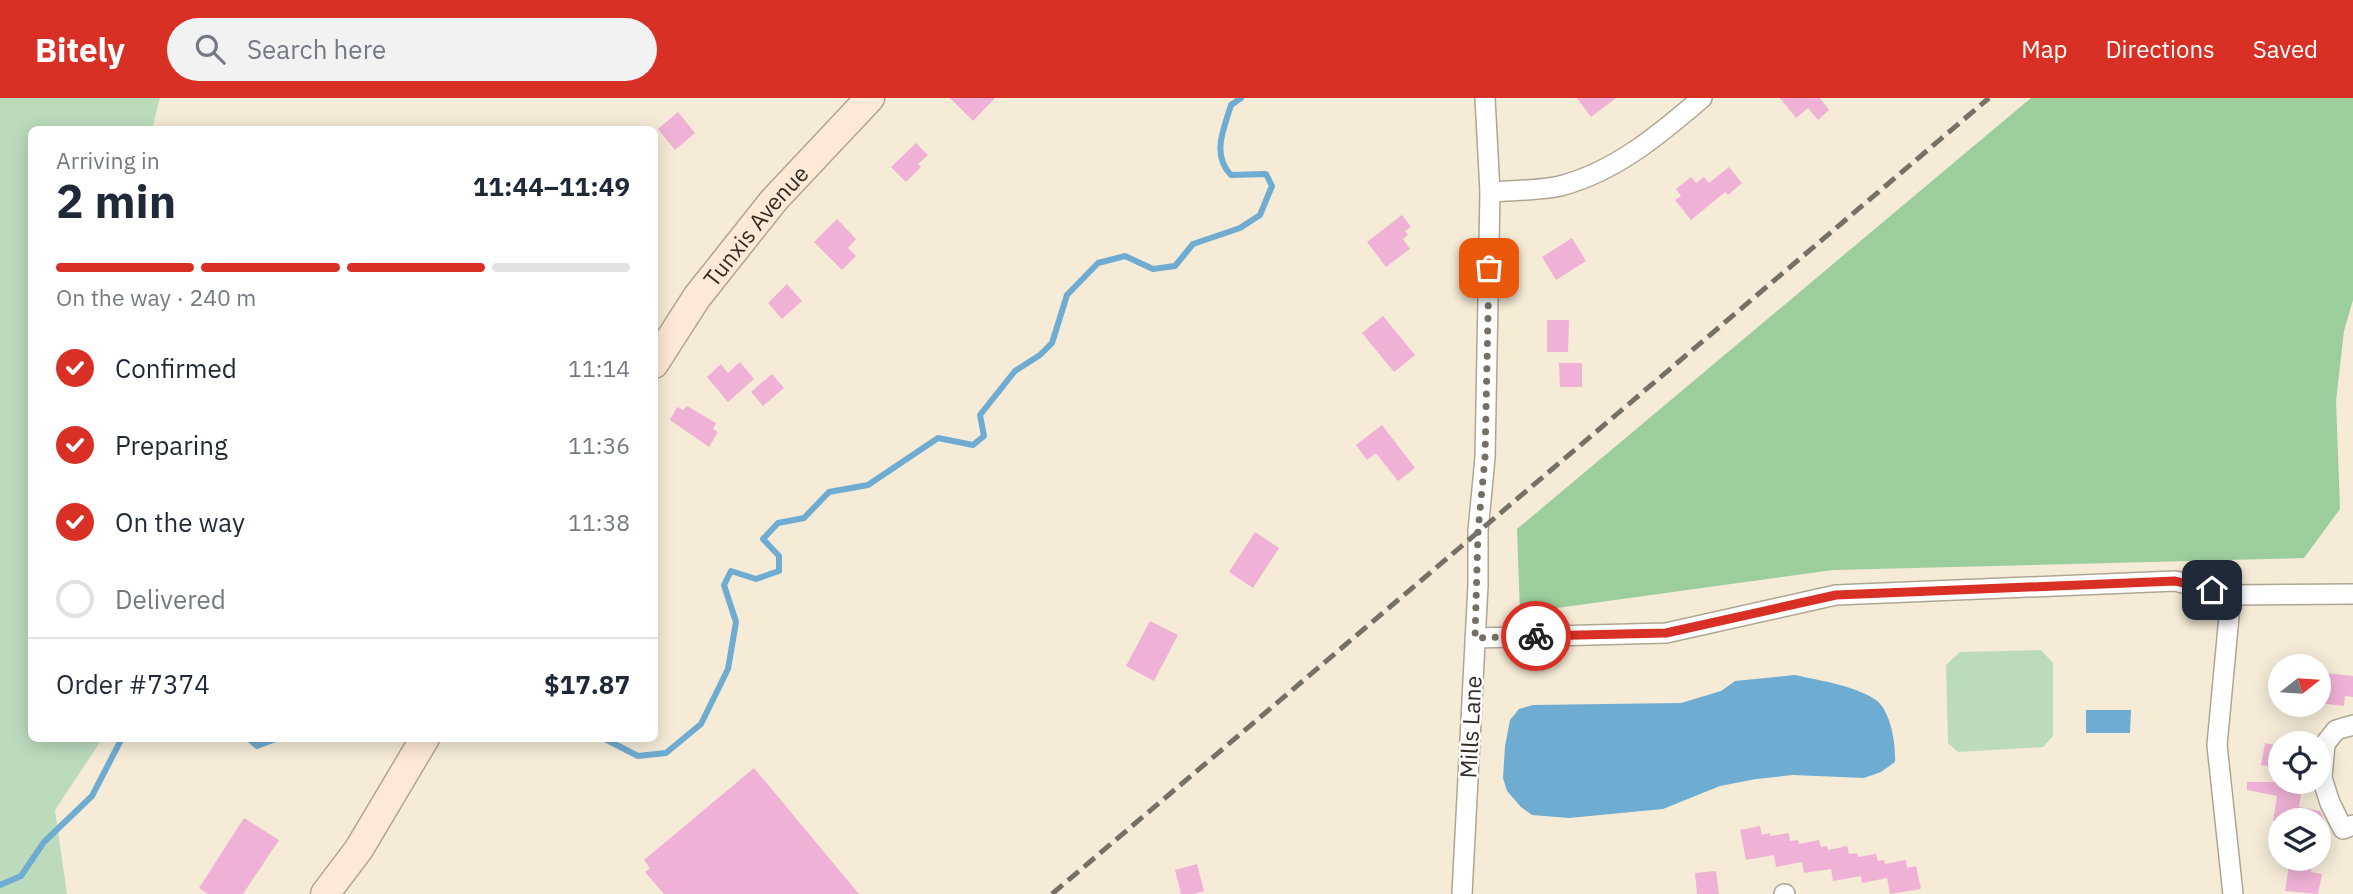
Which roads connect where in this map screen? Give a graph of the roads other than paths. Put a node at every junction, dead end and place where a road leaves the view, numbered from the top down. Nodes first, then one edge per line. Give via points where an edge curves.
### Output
1 (870, 98) edge
2 (1485, 98) edge
3 (1702, 98) edge
4 (1490, 192) junction
5 (658, 358) edge
6 (2353, 594) edge
7 (2231, 595) junction
8 (1475, 638) junction
9 (2353, 725) edge
10 (423, 742) edge
11 (2353, 825) edge
12 (325, 894) edge
13 (1462, 894) edge
14 (2234, 894) edge

1 - 5 main road, Tunxis Avenue via 774,200 697,297
2 - 4 street, Mills Lane
3 - 4 street via 1608,169 1559,186
4 - 8 street, Mills Lane via 1485,458
6 - 7 street
7 - 8 street via 2175,581 1836,595 1666,633
7 - 14 street via 2217,745
8 - 13 street, Mills Lane
9 - 11 street via 2336,730 2325,744 2322,778 2343,829
10 - 12 main road via 359,849

